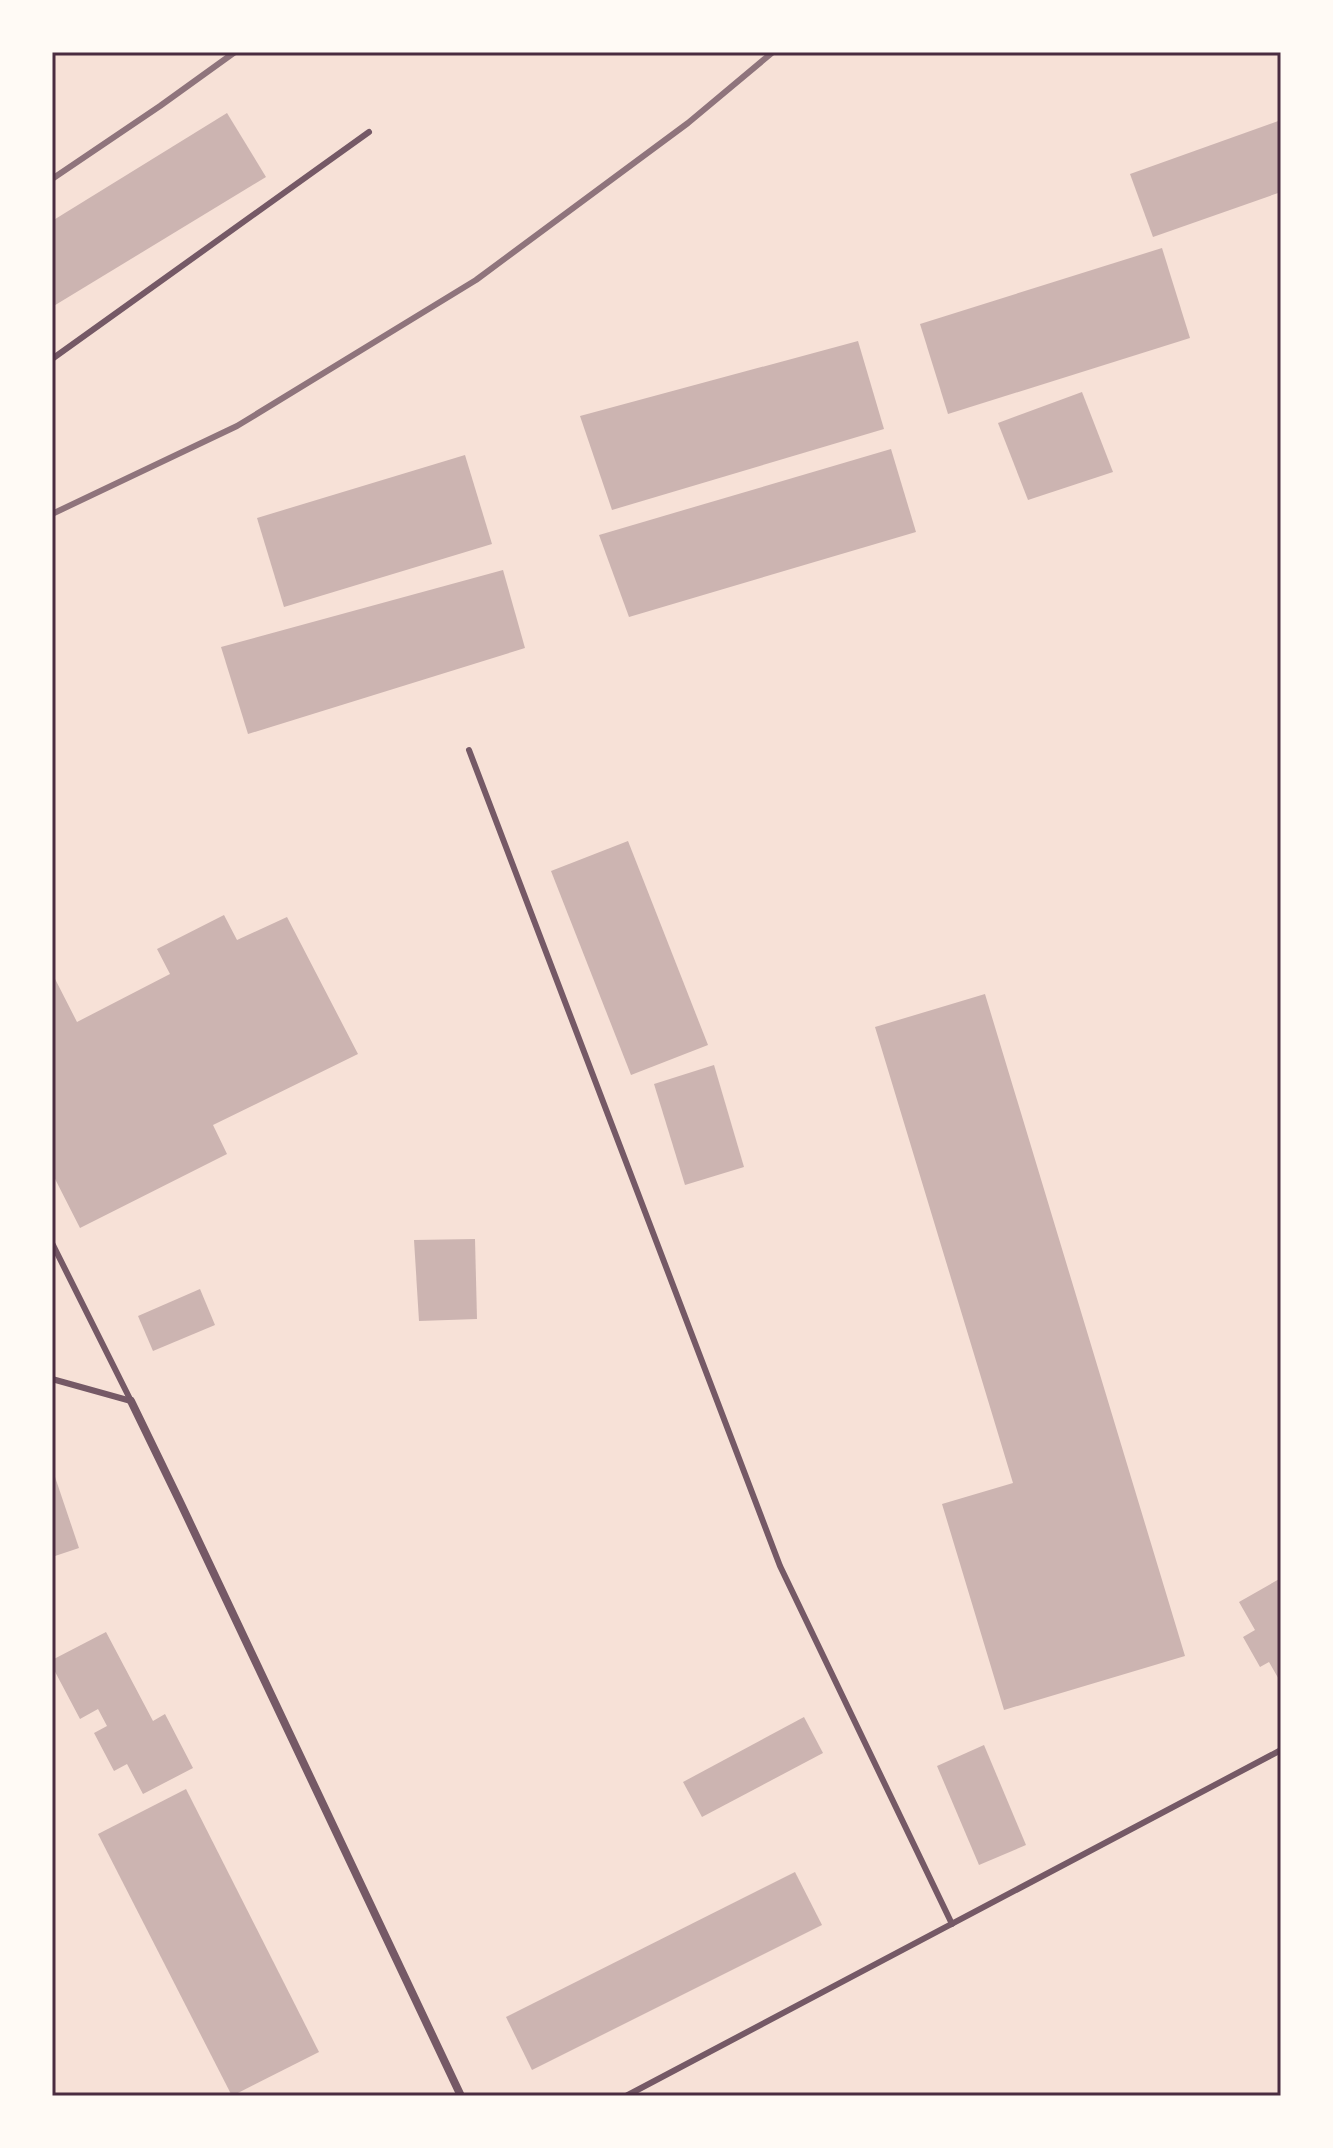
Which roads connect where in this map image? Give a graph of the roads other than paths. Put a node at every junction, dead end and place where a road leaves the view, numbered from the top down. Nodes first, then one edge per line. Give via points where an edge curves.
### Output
1 (369, 132) dead end
2 (52, 359) edge
3 (469, 750) dead end
4 (52, 1243) edge
5 (52, 1379) edge
6 (131, 1401) junction
7 (1281, 1750) edge
8 (952, 1924) junction
9 (461, 2096) edge
10 (626, 2096) edge

1 - 2 lane
3 - 8 lane via 780,1566
4 - 6 lane
5 - 6 lane
6 - 9 street
7 - 8 lane
8 - 10 lane

